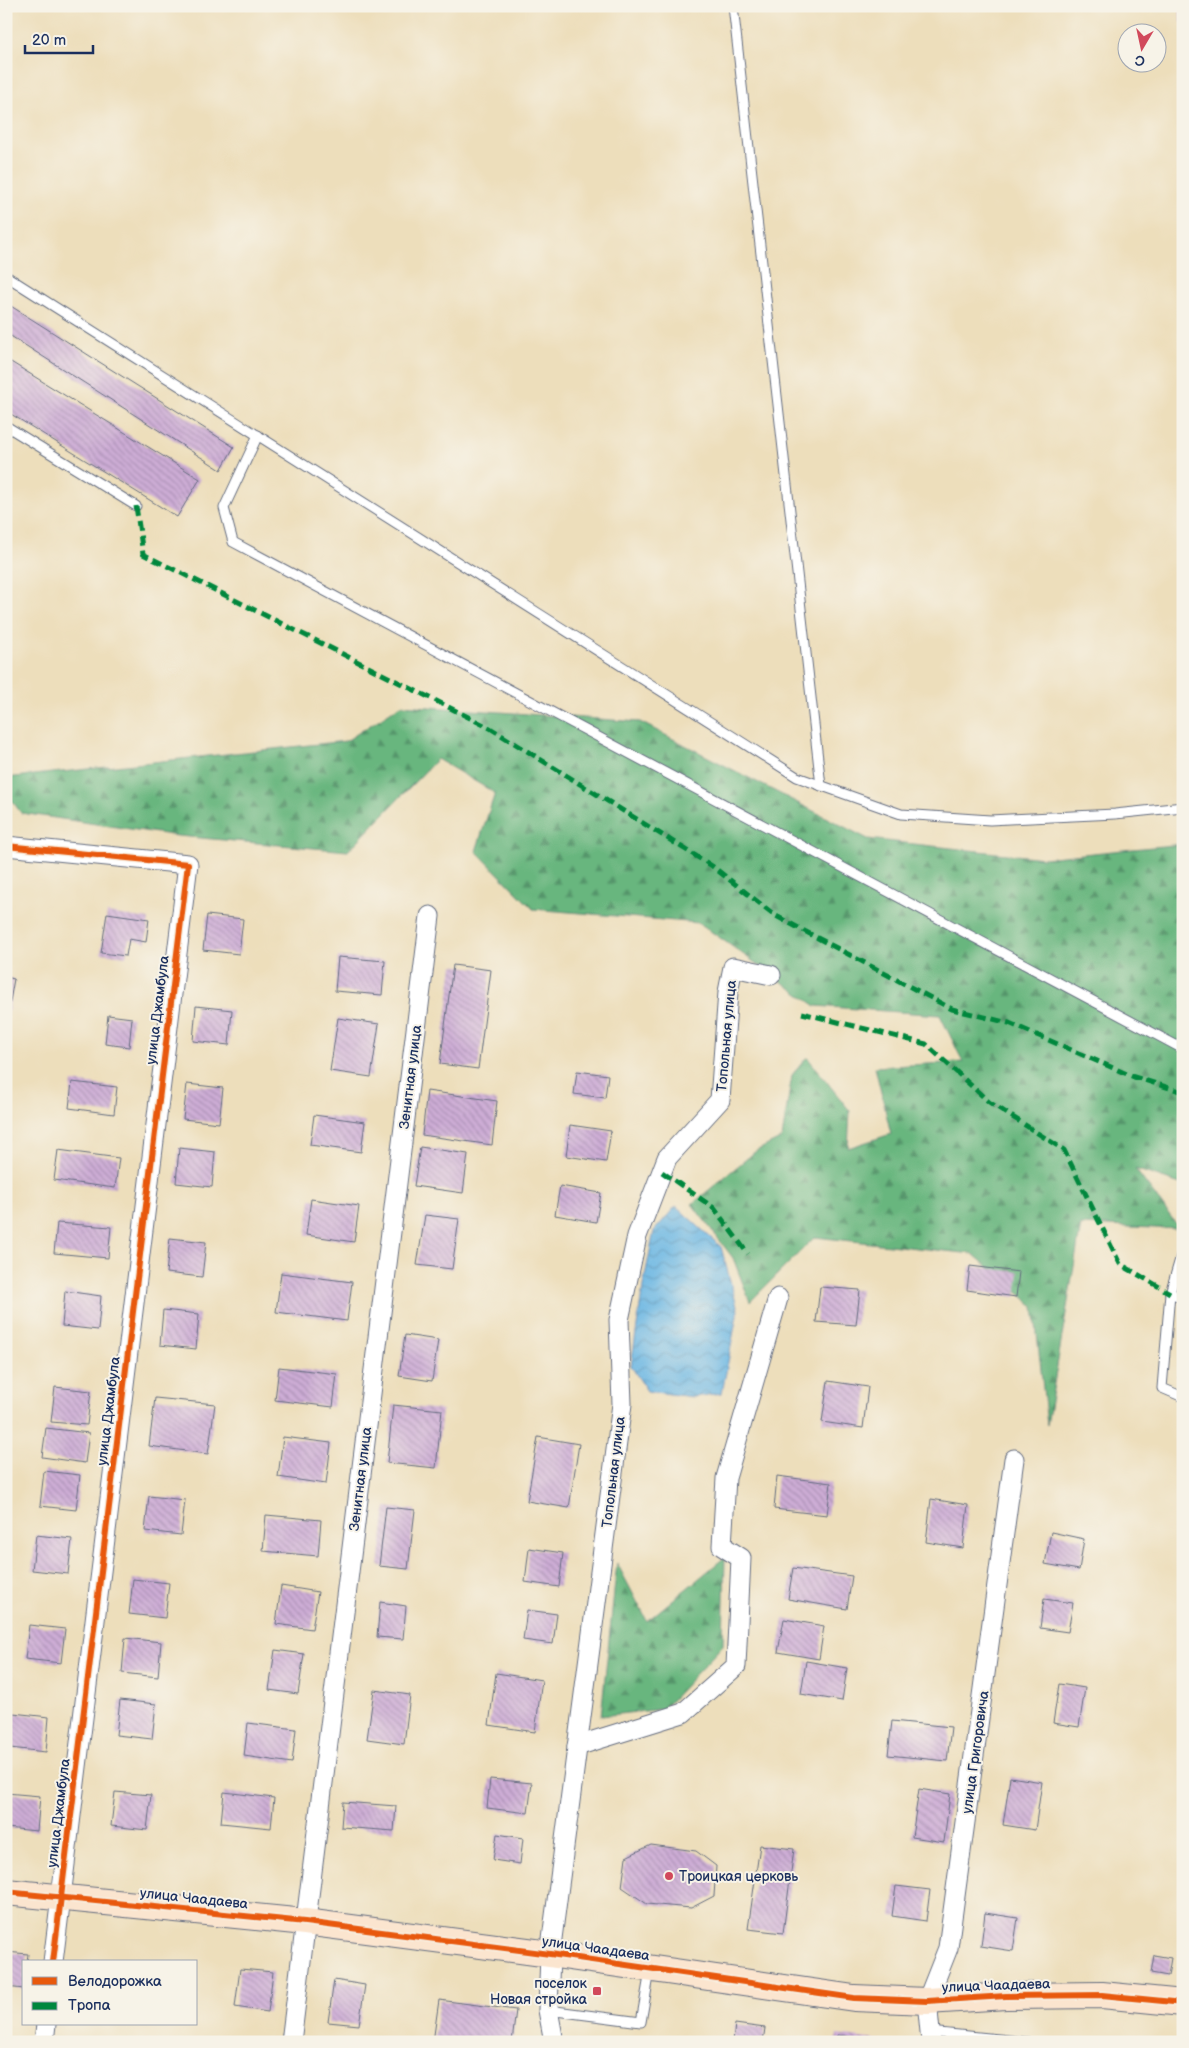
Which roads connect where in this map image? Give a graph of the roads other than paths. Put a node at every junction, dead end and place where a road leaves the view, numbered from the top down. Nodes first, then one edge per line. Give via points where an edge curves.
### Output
1 (734, 6) edge
2 (6, 276) edge
3 (6, 426) edge
4 (258, 435) junction
5 (136, 506) dead end
6 (821, 786) junction
7 (1183, 807) edge
8 (6, 846) edge
9 (430, 916) dead end
10 (771, 975) dead end
11 (1183, 1049) edge
12 (1183, 1249) edge
13 (1170, 1293) junction
14 (778, 1298) dead end
15 (1183, 1298) edge
16 (1183, 1397) edge
17 (1014, 1459) dead end
18 (577, 1746) junction
19 (6, 1892) edge
20 (60, 1896) junction
21 (305, 1922) junction
22 (550, 1954) junction
23 (53, 1960) edge
24 (651, 1969) junction
25 (928, 2001) junction
26 (1183, 2003) edge
27 (548, 2010) junction
28 (46, 2026) edge
29 (930, 2037) edge
30 (44, 2042) edge
31 (291, 2042) edge
32 (554, 2042) edge
33 (1028, 2042) edge

1 - 6 lane
2 - 4 lane
3 - 5 lane
4 - 6 lane via 797,777
4 - 11 lane via 224,508 233,542
6 - 7 lane via 900,814 990,820
8 - 20 street, улица Джамбула via 188,864
9 - 21 street, Зенитная улица
10 - 18 street, Топольная улица via 732,967 720,1100 667,1158 637,1236 620,1320 622,1404
12 - 13 lane
13 - 15 lane
13 - 16 lane via 1162,1388
14 - 18 street via 726,1478 722,1546 741,1558 736,1666 683,1713
17 - 25 street, улица Григоровича via 948,1948
18 - 22 street, Топольная улица
19 - 20 street, улица Чаадаева
20 - 21 street, улица Чаадаева
20 - 23 street, улица Джамбула
21 - 22 street, улица Чаадаева
21 - 31 street, Зенитная улица
22 - 24 street, улица Чаадаева
22 - 27 street, Топольная улица
24 - 25 street, улица Чаадаева via 854,1998
24 - 27 lane via 641,2022
25 - 26 street, улица Чаадаева via 1102,1995
25 - 29 street, улица Григоровича
27 - 32 street, Топольная улица
28 - 30 street
29 - 33 lane

